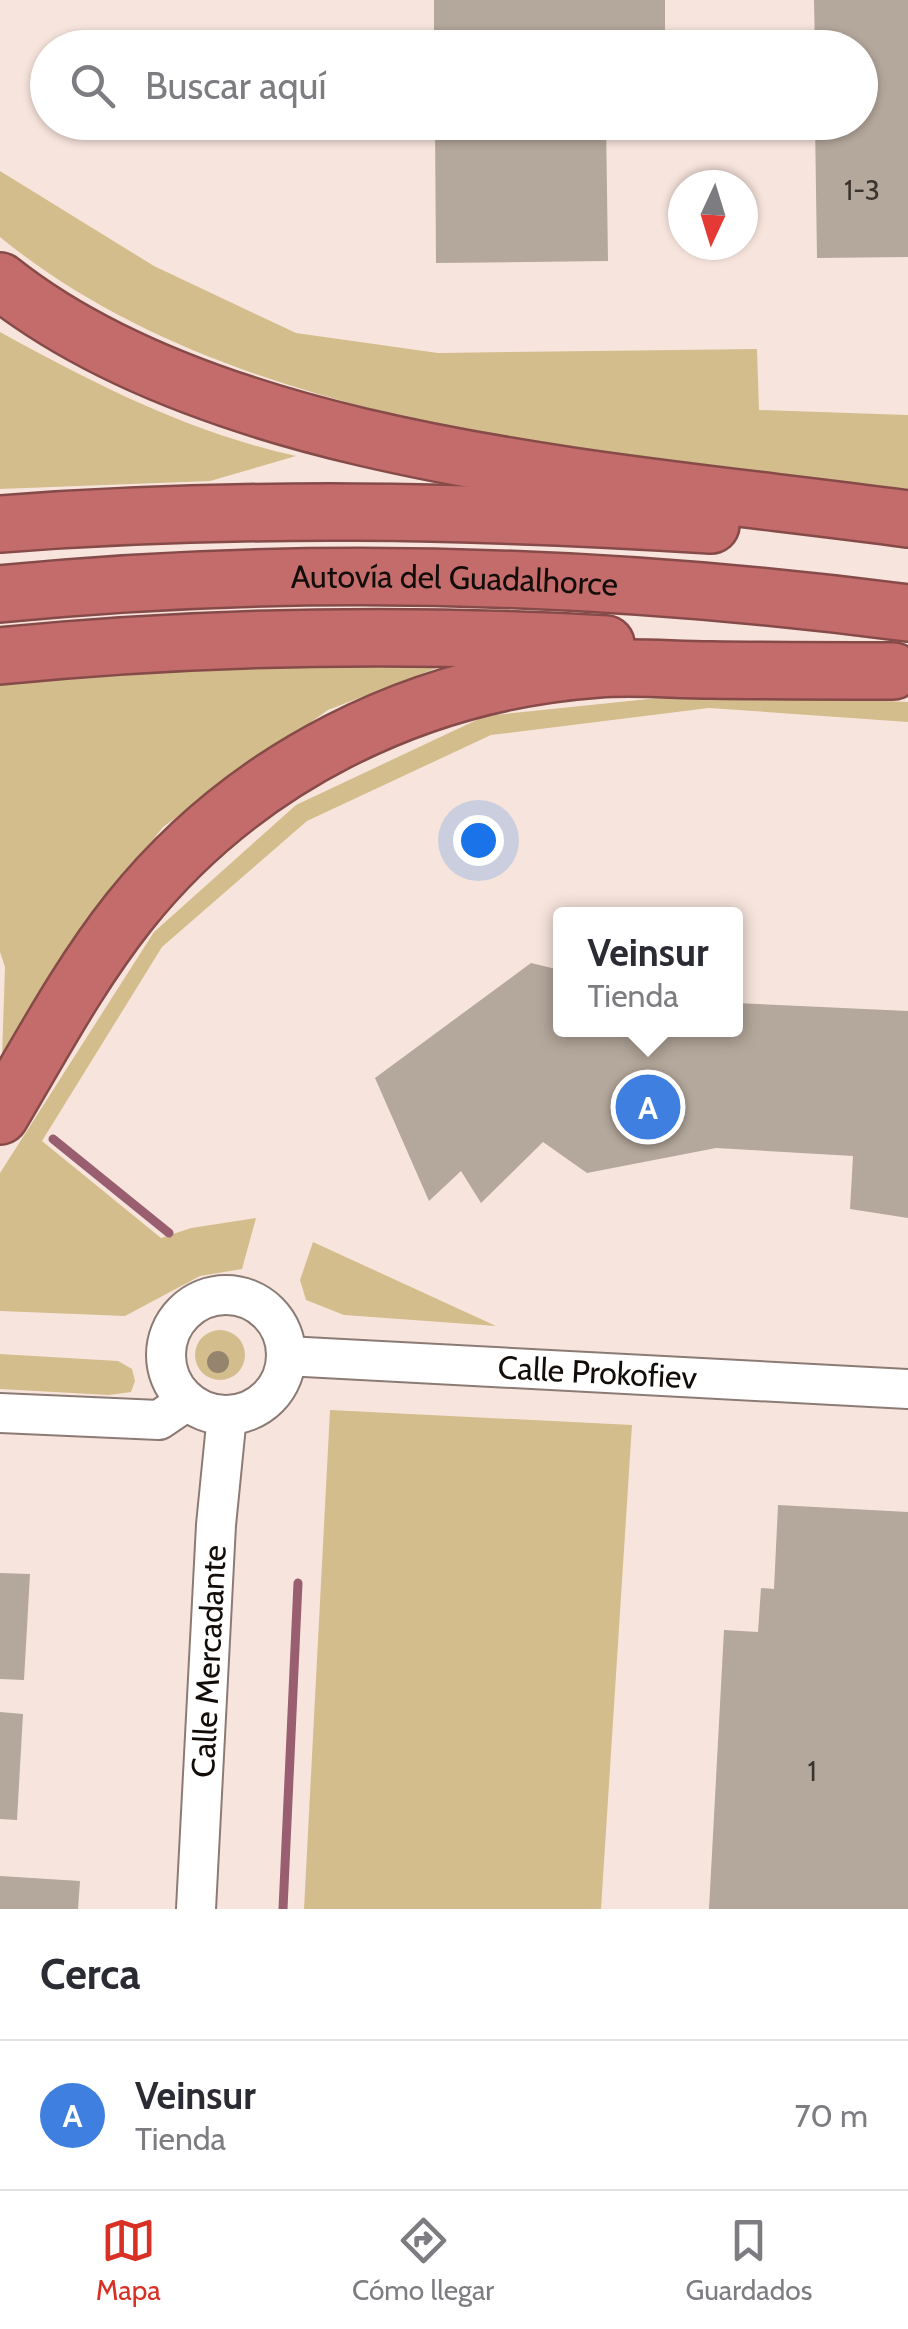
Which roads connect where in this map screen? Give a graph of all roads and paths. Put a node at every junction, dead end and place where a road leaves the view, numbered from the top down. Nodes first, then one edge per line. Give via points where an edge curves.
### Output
1 (0, 281) edge
2 (21, 305) edge
3 (908, 518) edge
4 (0, 524) edge
5 (908, 546) edge
6 (0, 594) edge
7 (908, 612) edge
8 (0, 656) edge
9 (900, 672) edge
10 (0, 1116) edge
11 (286, 1356) junction
12 (908, 1389) edge
13 (187, 1401) junction
14 (0, 1413) edge
15 (227, 1415) junction
16 (196, 1909) edge

1 - 2 highway
2 - 3 highway via 130,360 257,408 440,454
4 - 5 highway, Autovía del Guadalhorce via 157,512 485,511 743,527
6 - 7 highway, Autovía del Guadalhorce via 126,582 417,574 734,590
8 - 9 highway via 306,637 502,638 689,648
9 - 10 highway via 599,668 473,686 383,718 290,768 193,840 129,912 75,989
11 - 12 street, Calle Prokofiev
11 - 13 street via 273,1317 258,1303 239,1296 200,1300 177,1320 165,1347 174,1386
11 - 15 street via 283,1374 262,1403
13 - 14 street via 160,1420
13 - 15 street
15 - 16 street, Calle Mercadante

